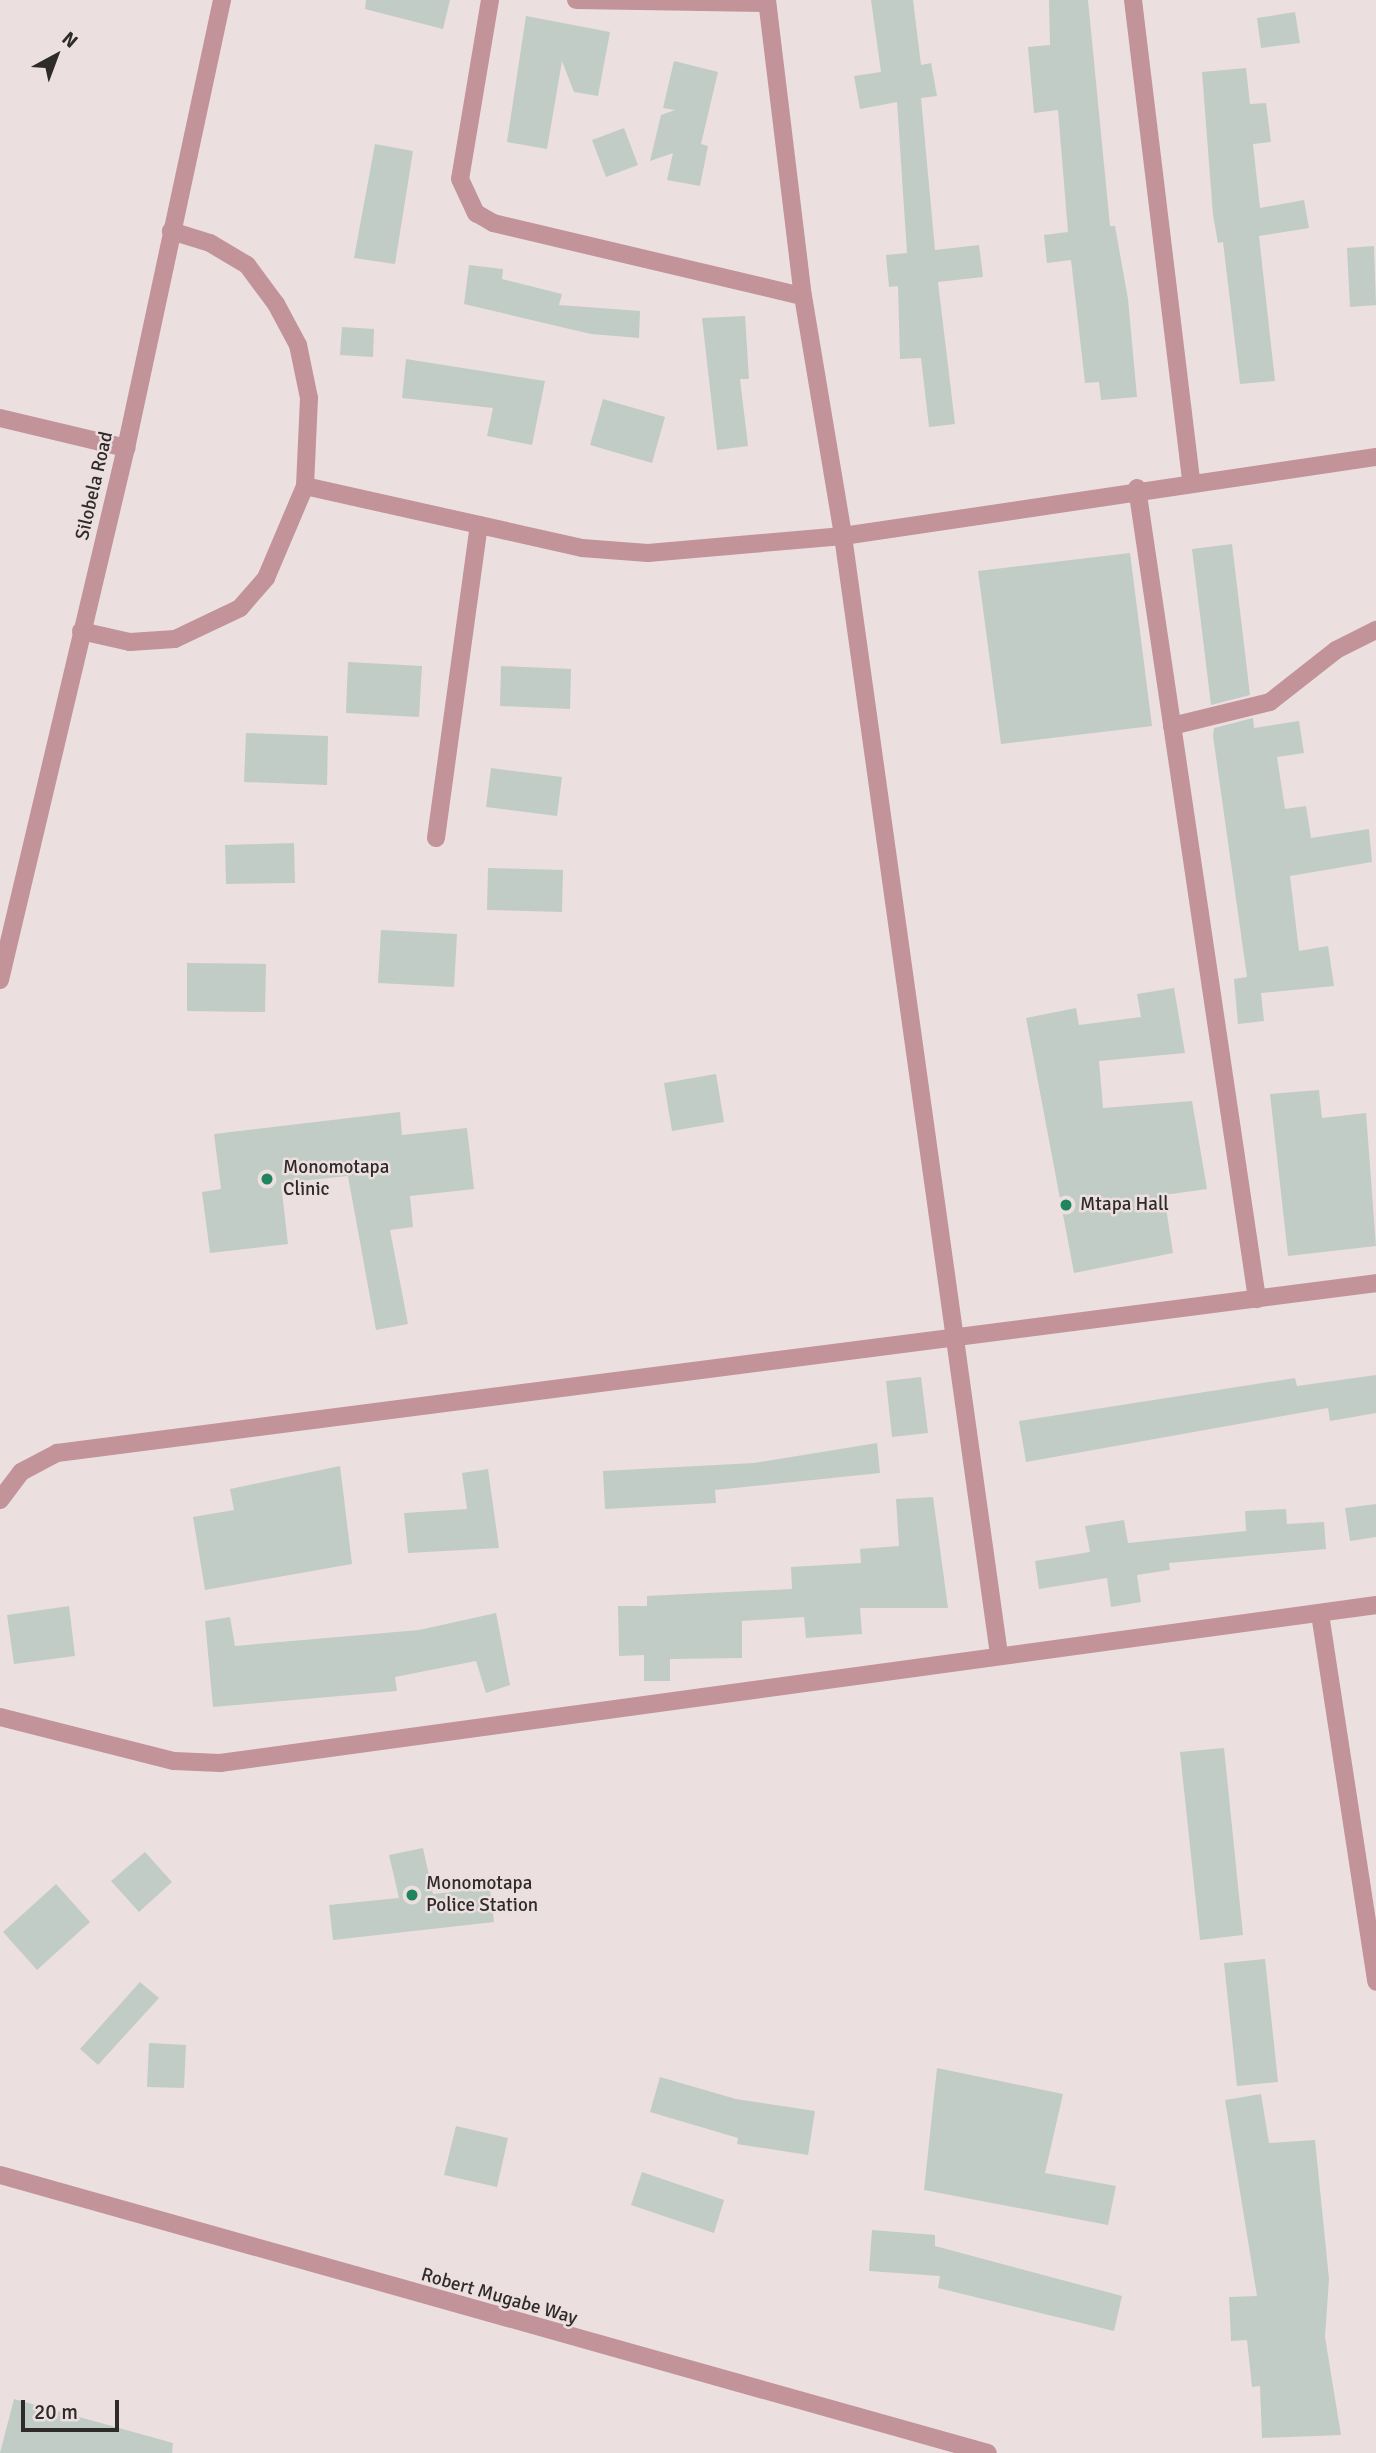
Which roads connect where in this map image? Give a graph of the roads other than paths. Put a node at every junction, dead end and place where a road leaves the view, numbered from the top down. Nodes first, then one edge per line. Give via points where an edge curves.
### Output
1 (222, 0) edge
2 (490, 0) edge
3 (576, 0) edge
4 (1133, 0) edge
5 (767, 2) edge
6 (171, 231) junction
7 (803, 296) junction
8 (0, 418) edge
9 (126, 448) junction
10 (1376, 457) edge
11 (1191, 480) junction
12 (304, 486) junction
13 (1137, 488) junction
14 (479, 525) junction
15 (843, 536) junction
16 (1376, 630) edge
17 (82, 631) junction
18 (1172, 726) junction
19 (436, 838) dead end
20 (0, 980) edge
21 (1376, 1283) edge
22 (1257, 1299) junction
23 (958, 1336) junction
24 (0, 1500) edge
25 (1376, 1605) edge
26 (1320, 1614) junction
27 (999, 1654) junction
28 (0, 1717) edge
29 (1376, 1982) edge
30 (0, 2175) edge
31 (988, 2453) edge

1 - 6 street, Silobela Road
2 - 7 street via 460,179 476,213 493,223
3 - 5 street
4 - 11 street
5 - 7 street
6 - 9 street, Silobela Road
6 - 12 street via 211,243 247,265 298,345 309,398
7 - 15 street
8 - 9 street
9 - 17 street, Silobela Road
10 - 11 street
11 - 13 street
12 - 14 street
12 - 17 street via 266,578 240,608 176,639 130,642
13 - 15 street
13 - 18 street
14 - 15 street via 582,548 648,553
14 - 19 street
15 - 23 street
16 - 18 street via 1336,650 1270,702
17 - 20 street, Silobela Road
18 - 22 street
21 - 22 street
22 - 23 street
23 - 24 street via 57,1453 21,1472
23 - 27 street
25 - 26 street
26 - 27 street
26 - 29 street
27 - 28 street via 220,1763 174,1761
30 - 31 street, Robert Mugabe Way

